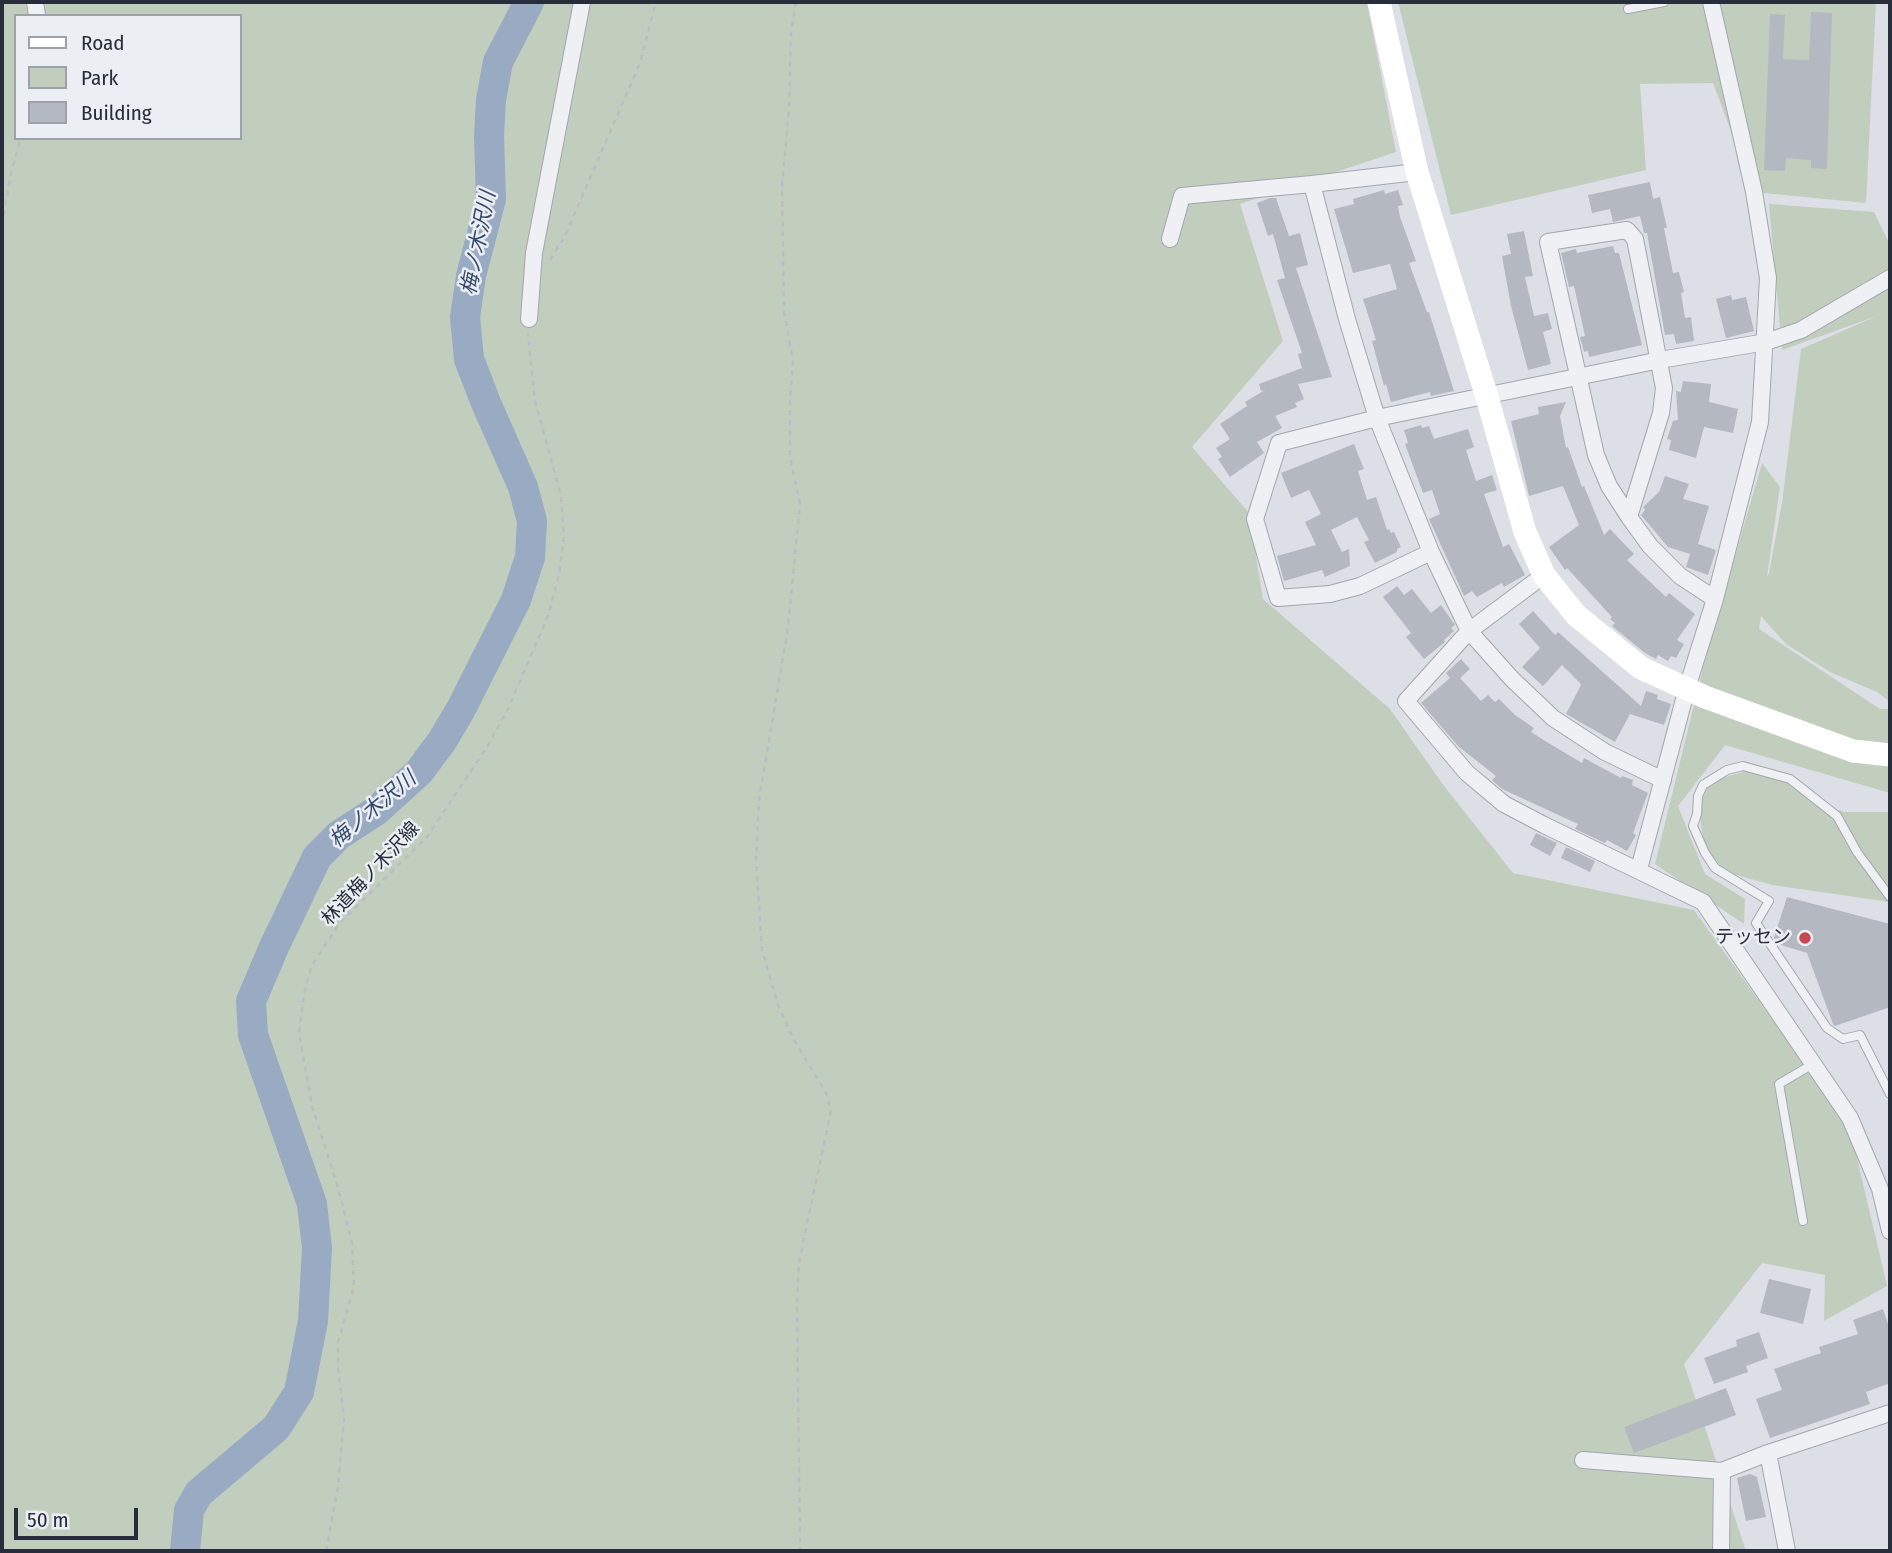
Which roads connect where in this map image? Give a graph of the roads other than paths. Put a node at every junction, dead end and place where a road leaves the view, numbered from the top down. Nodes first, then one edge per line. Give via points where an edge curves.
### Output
1 (582, 2) edge
2 (1379, 2) edge
3 (1664, 2) edge
4 (1711, 2) edge
5 (1628, 9) dead end
6 (1417, 172) junction
7 (1312, 184) junction
8 (1170, 239) dead end
9 (1890, 278) edge
10 (529, 318) road end
11 (1766, 342) junction
12 (1660, 360) junction
13 (1579, 378) junction
14 (1487, 397) junction
15 (1377, 418) junction
16 (1629, 517) junction
17 (1431, 552) junction
18 (1544, 575) junction
19 (1715, 599) junction
20 (1469, 631) junction
21 (1687, 688) junction
22 (1890, 755) edge
23 (1663, 780) junction
24 (1639, 869) junction
25 (1890, 897) edge
26 (1813, 1064) junction
27 (1890, 1094) edge
28 (1803, 1221) dead end
29 (1890, 1231) edge
30 (1890, 1413) edge
31 (1768, 1453) junction
32 (1583, 1460) dead end
33 (1722, 1471) junction
34 (1721, 1551) edge
35 (1787, 1551) edge

1 - 10 street via 534,253
2 - 6 street
3 - 5 lane
4 - 11 street via 1754,192 1768,278
6 - 7 street
6 - 14 street
7 - 8 street via 1182,196
7 - 15 street
9 - 11 street via 1801,330
11 - 12 street
11 - 19 street via 1760,422
12 - 13 street
12 - 13 street via 1635,239 1627,230 1548,242
12 - 16 street via 1661,413
13 - 14 street
13 - 16 street via 1596,455
14 - 15 street
14 - 18 street via 1525,532
15 - 17 street
15 - 17 street via 1279,443 1255,519 1278,598 1330,594 1360,586
16 - 19 street via 1680,576
17 - 20 street
18 - 20 street
18 - 21 street via 1576,615 1641,668
19 - 21 street
20 - 23 street via 1553,718 1605,752
20 - 24 street via 1406,701 1467,773 1504,804
21 - 22 street via 1853,751
21 - 23 street
23 - 24 street
24 - 26 street via 1703,902
25 - 27 lane via 1837,816 1790,779 1743,766 1703,785 1693,826 1714,869 1769,901 1756,923 1827,1028 1843,1039 1860,1035
26 - 28 lane via 1779,1084
26 - 29 street via 1850,1118 1880,1189
30 - 31 street
31 - 33 street
31 - 35 street
32 - 33 street
33 - 34 street

